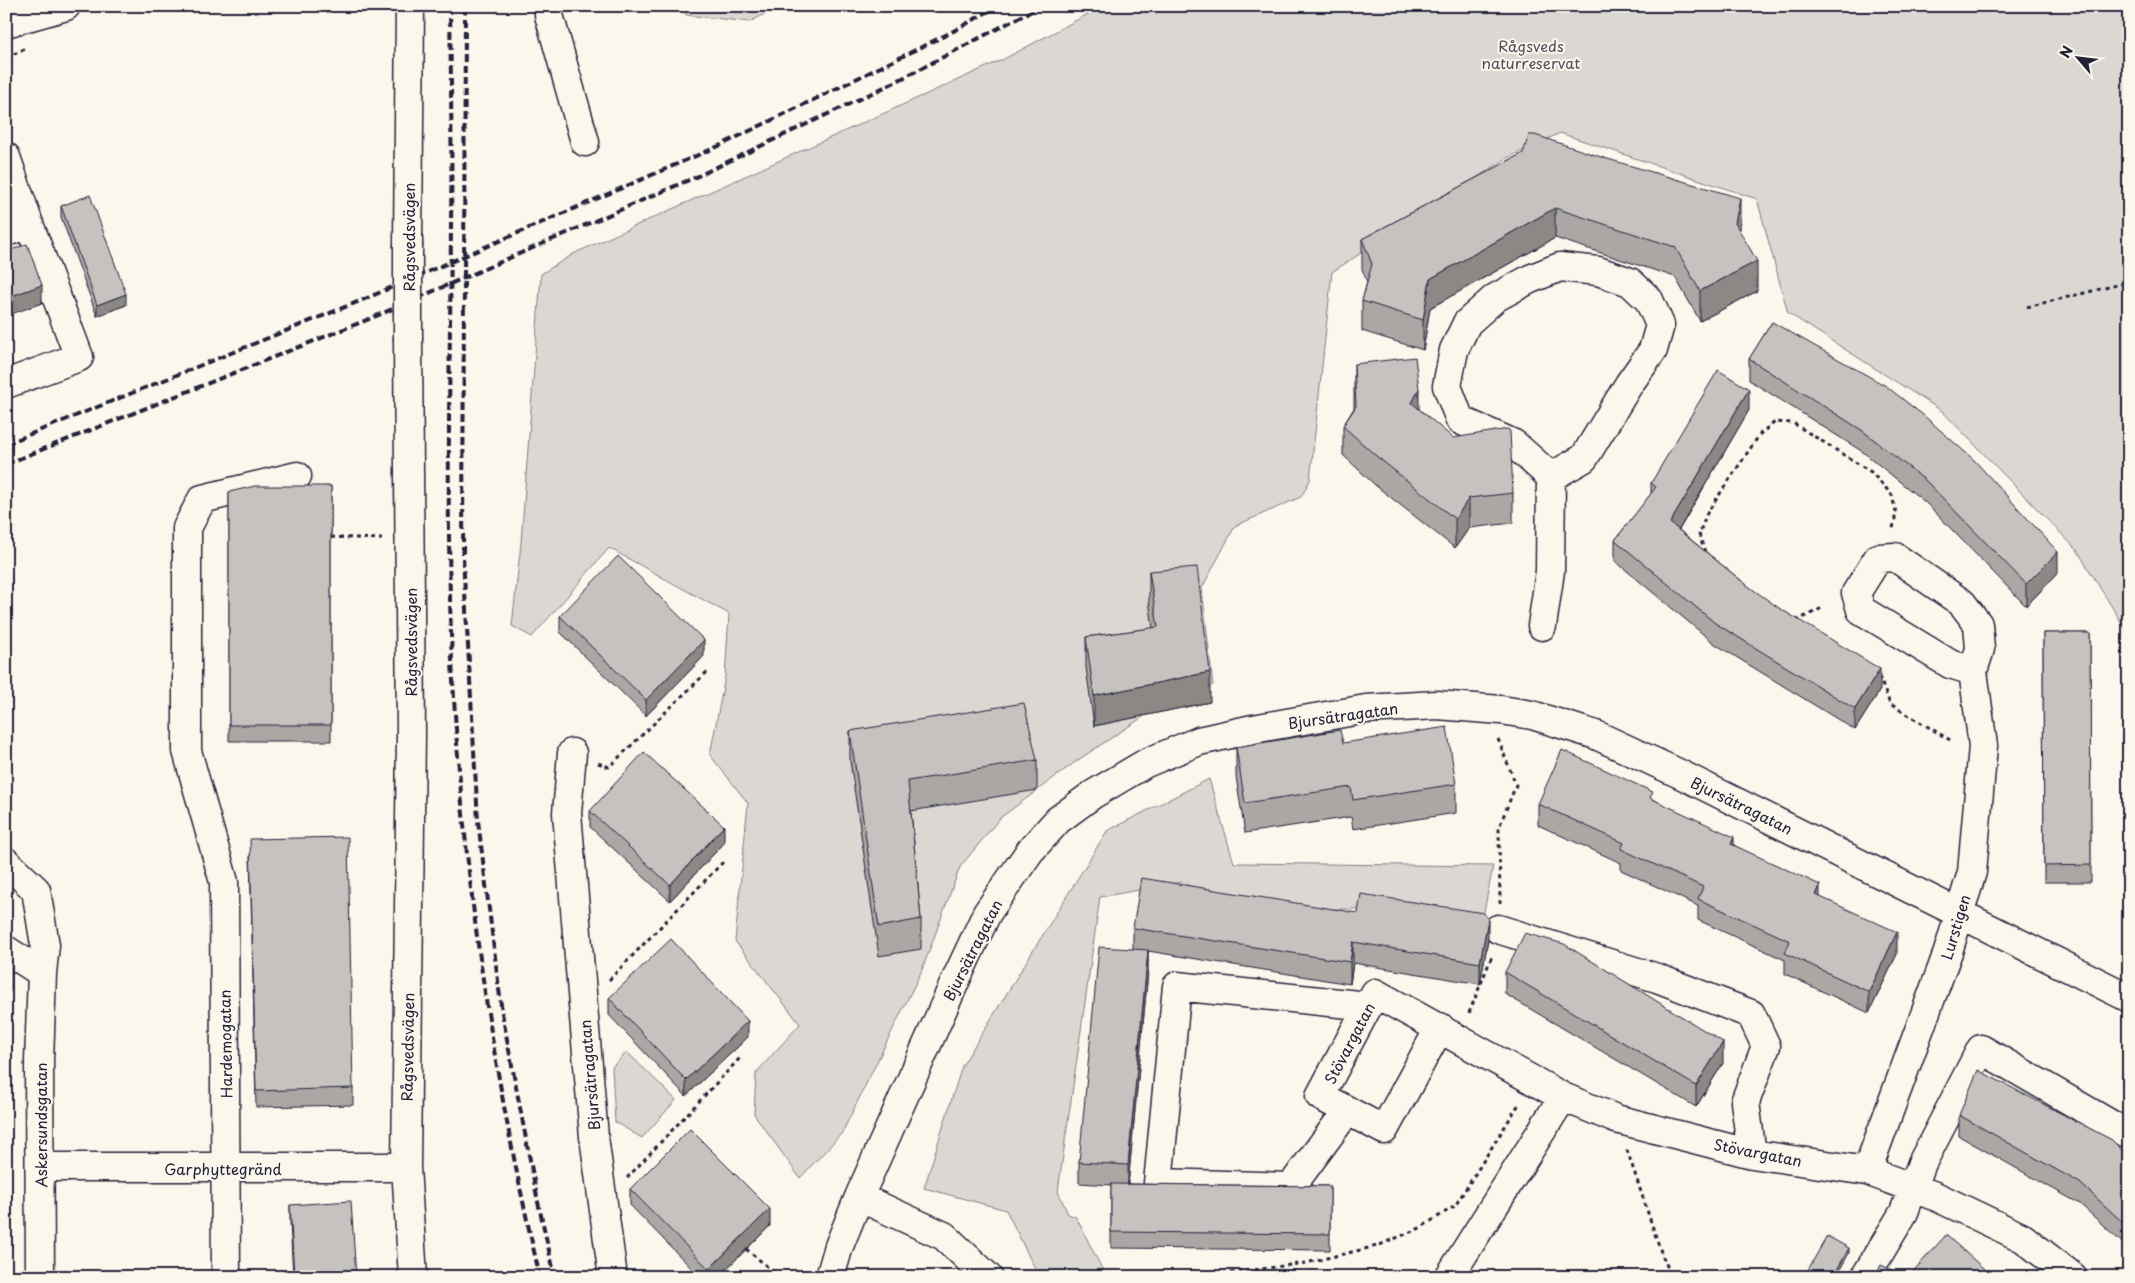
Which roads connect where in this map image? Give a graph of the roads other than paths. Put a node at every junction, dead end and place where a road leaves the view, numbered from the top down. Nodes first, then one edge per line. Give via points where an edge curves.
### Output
1 (66, 6) edge
2 (410, 6) edge
3 (550, 6) edge
4 (6, 23) edge
5 (585, 142) dead end
6 (6, 157) edge
7 (17, 228) edge
8 (6, 384) edge
9 (297, 476) dead end
10 (1551, 477) junction
11 (1542, 626) dead end
12 (1973, 671) junction
13 (572, 753) road end
14 (6, 862) edge
15 (1959, 915) junction
16 (1498, 930) dead end
17 (6, 950) edge
18 (42, 973) junction
19 (2129, 998) edge
20 (1368, 1006) junction
21 (1440, 1027) junction
22 (1563, 1097) junction
23 (1347, 1111) junction
24 (2124, 1132) dead end
25 (1752, 1154) junction
26 (40, 1167) junction
27 (406, 1167) junction
28 (227, 1168) junction
29 (1867, 1171) junction
30 (1912, 1188) junction
31 (859, 1197) junction
32 (40, 1277) edge
33 (226, 1277) edge
34 (413, 1277) edge
35 (613, 1277) edge
36 (830, 1277) edge
37 (988, 1277) edge
38 (1449, 1277) edge
39 (1865, 1277) edge
40 (2072, 1277) edge

1 - 4 street
2 - 27 street, Rågsvedsvägen, bridge via 411,734
3 - 5 street via 549,15
6 - 7 street
7 - 8 street via 79,357
9 - 28 street, Hardemogatan via 202,499 187,528 187,751 224,882
10 - 10 street via 1514,444 1460,420 1447,386 1454,350 1467,323 1495,298 1560,267 1598,271 1630,282 1650,300 1660,325 1654,350 1628,384 1584,458
10 - 11 street via 1550,571
12 - 12 street, Lurstigen via 1980,649 1978,624 1962,603 1895,557 1878,558 1856,593 1861,610 1950,664
12 - 15 street, Lurstigen via 1983,746 1972,872
13 - 35 street, Bjursätragatan via 567,813 601,1191
14 - 18 street, Askersundsgatan via 36,890 45,945
15 - 19 street, Bjursätragatan
15 - 29 street, Lurstigen
15 - 31 street, Bjursätragatan via 1604,738 1532,715 1437,705 1366,709 1199,742 1146,763 1092,796 1058,820 1030,851 987,914 918,1060
16 - 25 street via 1657,978 1751,1014 1766,1046 1745,1102
17 - 18 street
18 - 26 street, Askersundsgatan
20 - 21 street, Stövargatan via 1375,993
20 - 23 street, Stövargatan via 1320,1096
20 - 23 street via 1177,986 1158,1183 1291,1187
21 - 22 street, Stövargatan
21 - 23 street, Stövargatan via 1384,1130
22 - 25 street, Stövargatan via 1616,1119
22 - 38 street
24 - 30 street via 1981,1049
25 - 29 street, Stövargatan
26 - 28 street, Garphyttegränd
26 - 32 street, Askersundsgatan
27 - 28 street, Garphyttegränd
27 - 34 street, Rågsvedsvägen
28 - 33 street, Hardemogatan
29 - 30 street, Stövargatan
30 - 39 street via 1904,1212
30 - 40 street, Stövargatan via 2023,1238
31 - 36 street, Bjursätragatan
31 - 37 street via 944,1236

